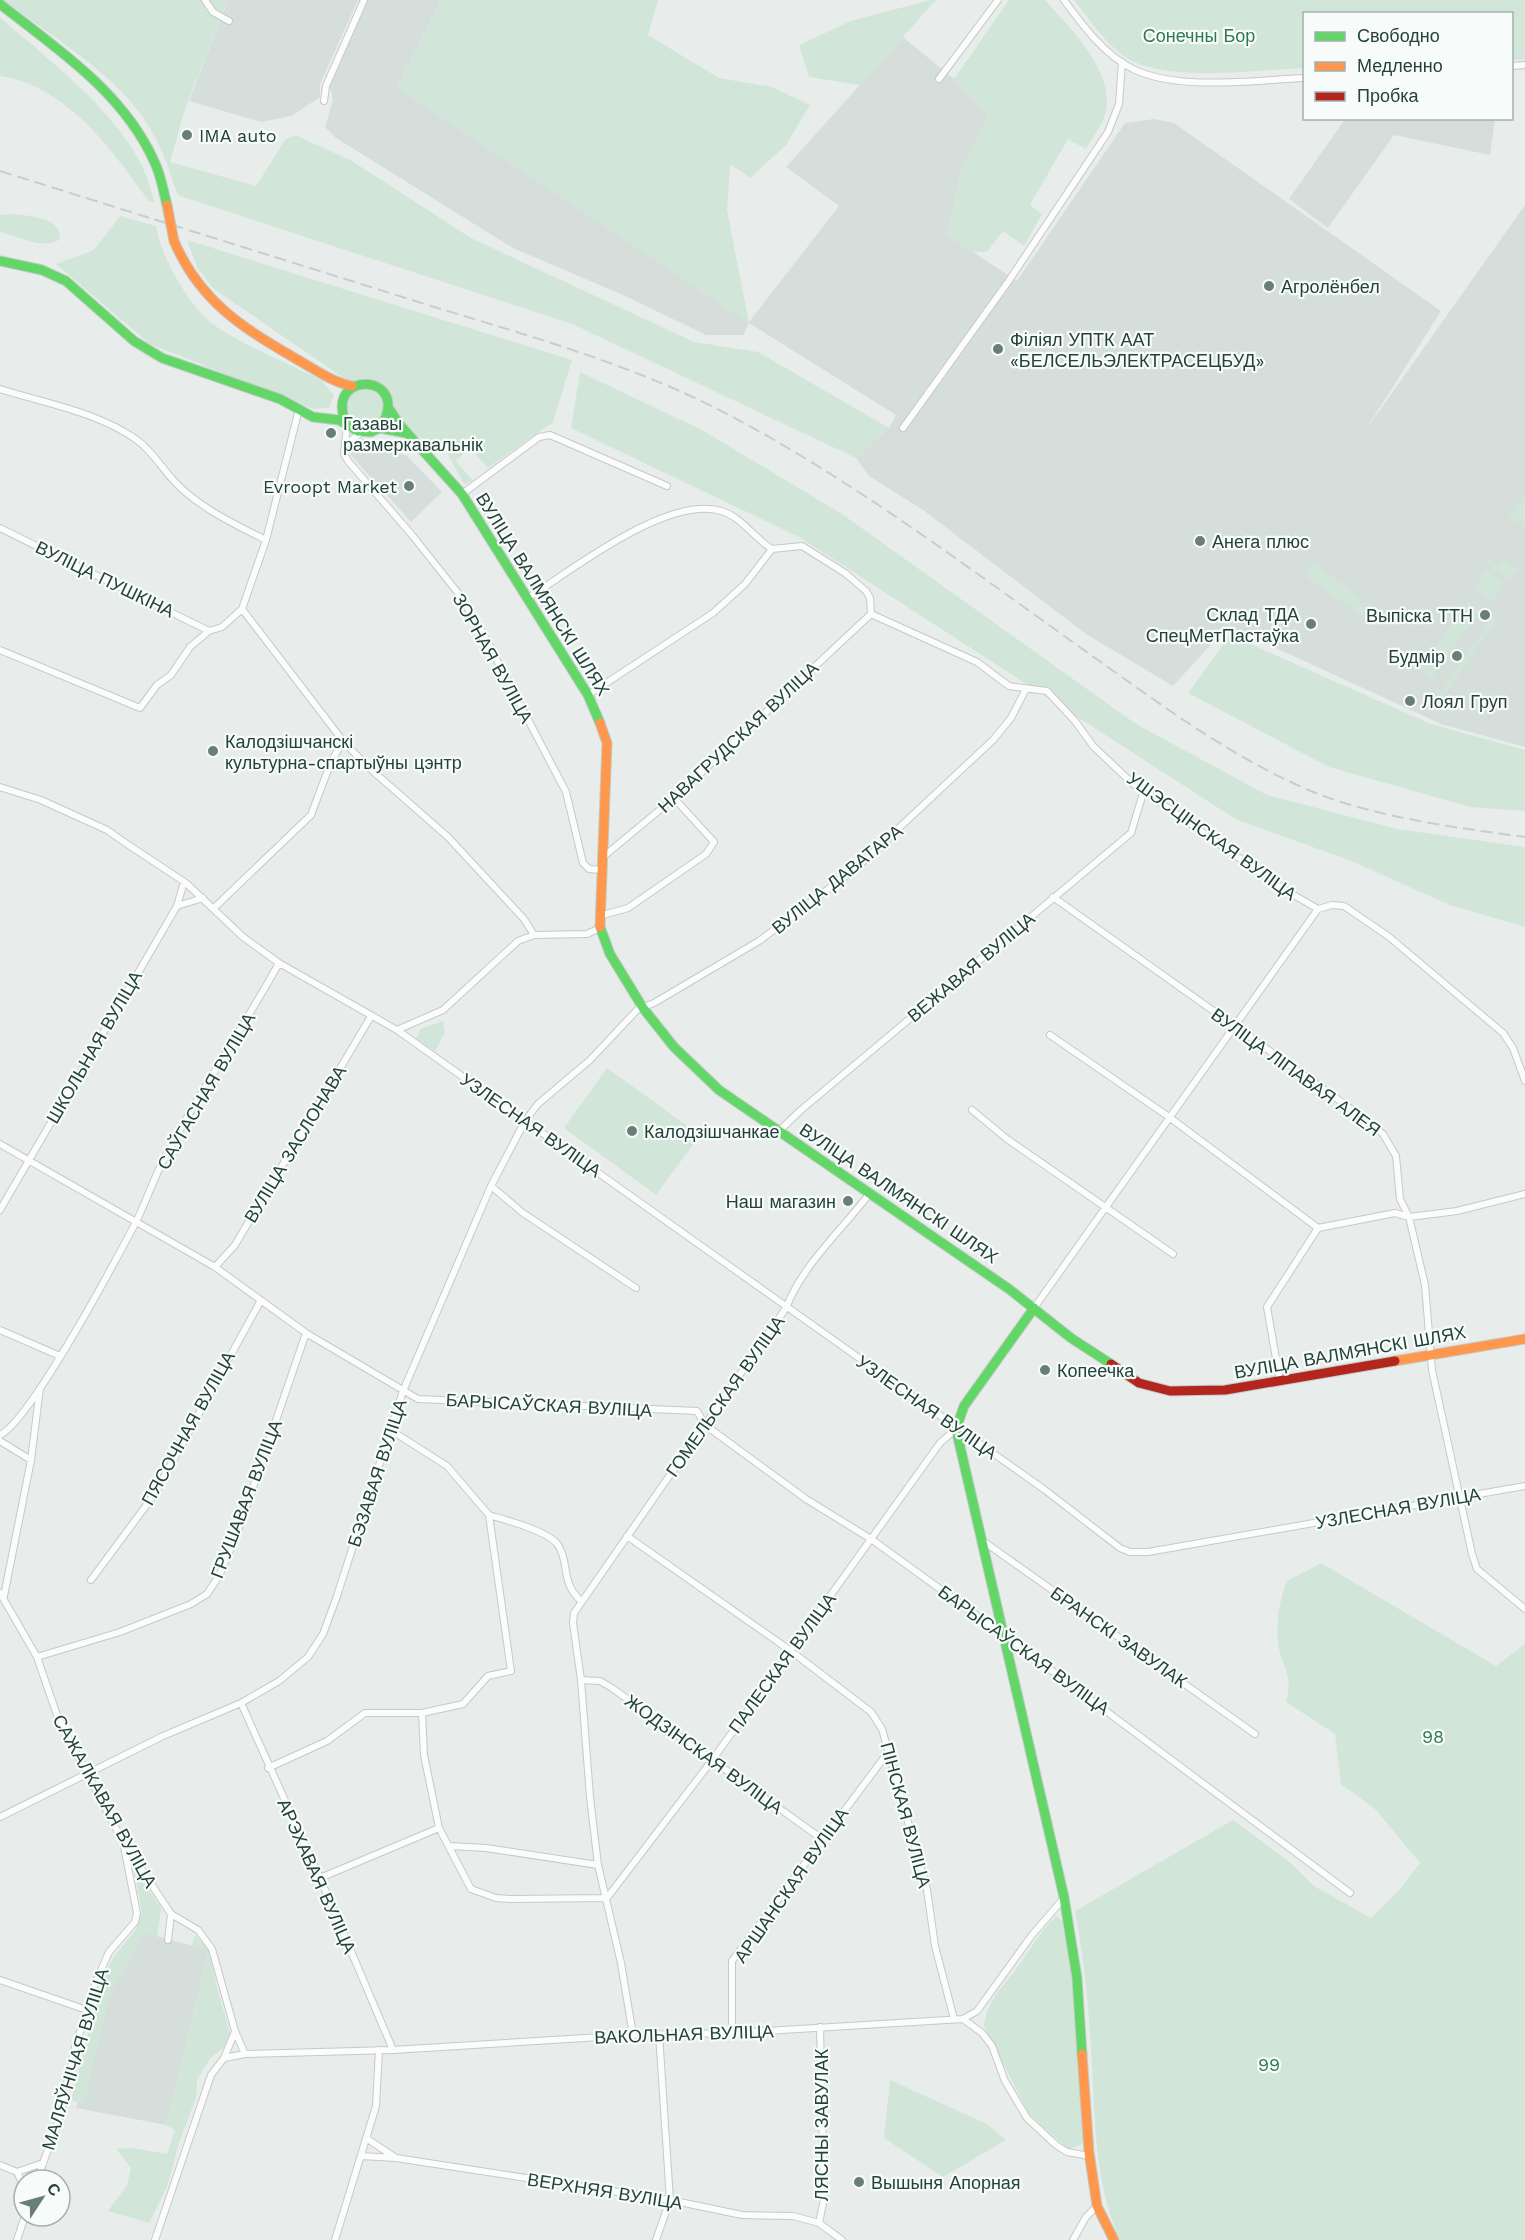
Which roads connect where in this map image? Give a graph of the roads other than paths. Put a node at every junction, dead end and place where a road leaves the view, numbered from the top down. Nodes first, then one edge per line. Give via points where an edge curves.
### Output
1 (205, 0) edge
2 (364, 0) edge
3 (998, 0) edge
4 (1064, 0) edge
5 (0, 4) edge
6 (229, 21) dead end
7 (1122, 62) junction
8 (1303, 78) edge
9 (939, 79) dead end
10 (324, 101) dead end
11 (0, 261) edge
12 (337, 383) junction
13 (352, 386) junction
14 (0, 389) edge
15 (341, 401) junction
16 (299, 409) junction
17 (390, 410) junction
18 (327, 417) junction
19 (346, 424) junction
20 (380, 428) junction
21 (903, 428) dead end
22 (362, 432) junction
23 (408, 434) junction
24 (346, 444) junction
25 (667, 486) dead end
26 (462, 494) junction
27 (0, 528) edge
28 (266, 540) junction
29 (772, 549) junction
30 (528, 598) junction
31 (242, 609) junction
32 (871, 614) junction
33 (209, 631) junction
34 (0, 650) edge
35 (1026, 689) junction
36 (588, 695) junction
37 (343, 741) junction
38 (0, 787) edge
39 (1144, 790) junction
40 (674, 798) junction
41 (602, 858) junction
42 (602, 870) junction
43 (184, 882) junction
44 (1053, 897) junction
45 (203, 898) junction
46 (177, 906) junction
47 (214, 908) junction
48 (1318, 909) junction
49 (599, 916) junction
50 (600, 928) junction
51 (534, 935) junction
52 (279, 963) junction
53 (643, 1008) junction
54 (370, 1018) junction
55 (1236, 1027) junction
56 (397, 1030) junction
57 (1050, 1035) dead end
58 (1525, 1078) edge
59 (972, 1110) dead end
60 (1169, 1118) junction
61 (525, 1121) junction
62 (779, 1131) junction
63 (0, 1144) edge
64 (28, 1162) junction
65 (491, 1186) junction
66 (870, 1193) junction
67 (1525, 1194) edge
68 (1106, 1208) junction
69 (0, 1210) edge
70 (1409, 1217) junction
71 (136, 1221) junction
72 (1318, 1228) junction
73 (1173, 1254) dead end
74 (215, 1267) junction
75 (636, 1288) dead end
76 (260, 1302) junction
77 (786, 1308) junction
78 (1034, 1308) junction
79 (0, 1330) edge
80 (306, 1333) junction
81 (1525, 1339) edge
82 (60, 1356) junction
83 (1432, 1356) junction
84 (1280, 1382) junction
85 (40, 1388) junction
86 (403, 1391) junction
87 (697, 1412) junction
88 (714, 1412) junction
89 (705, 1425) junction
90 (389, 1429) junction
91 (957, 1429) junction
92 (0, 1435) edge
93 (0, 1441) edge
94 (31, 1460) junction
95 (1525, 1486) edge
96 (1459, 1497) junction
97 (489, 1515) junction
98 (627, 1536) junction
99 (871, 1539) junction
100 (983, 1541) junction
101 (91, 1580) dead end
102 (2, 1594) edge
103 (581, 1600) junction
104 (1525, 1609) edge
105 (1003, 1635) junction
106 (791, 1651) junction
107 (37, 1657) junction
108 (581, 1680) junction
109 (241, 1703) junction
110 (422, 1713) junction
111 (1255, 1734) dead end
112 (889, 1751) junction
113 (713, 1759) junction
114 (268, 1768) junction
115 (88, 1774) junction
116 (0, 1817) edge
117 (439, 1828) junction
118 (822, 1839) junction
119 (122, 1840) junction
120 (450, 1846) junction
121 (598, 1865) junction
122 (320, 1878) junction
123 (1350, 1893) dead end
124 (1064, 1897) junction
125 (607, 1898) junction
126 (171, 1914) junction
127 (168, 1940) dead end
128 (0, 1980) edge
129 (87, 2010) junction
130 (954, 2019) junction
131 (963, 2019) junction
132 (820, 2027) junction
133 (235, 2031) junction
134 (732, 2033) junction
135 (659, 2034) junction
136 (633, 2035) junction
137 (378, 2050) junction
138 (393, 2050) junction
139 (244, 2054) junction
140 (224, 2058) junction
141 (366, 2138) junction
142 (361, 2156) junction
143 (1090, 2156) junction
144 (396, 2158) junction
145 (42, 2163) junction
146 (28, 2168) edge
147 (41, 2168) edge
148 (670, 2200) junction
149 (1097, 2206) junction
150 (819, 2223) junction
151 (155, 2240) edge
152 (335, 2240) edge
153 (656, 2240) edge
154 (842, 2240) edge
155 (1073, 2240) edge
156 (1114, 2240) edge

1 - 6 street via 213,12
2 - 10 street via 326,86
3 - 9 street
4 - 7 street via 1091,37
5 - 12 main road, bridge via 108,92 128,116 154,161 185,271 210,300
7 - 8 street via 1144,73 1179,80
7 - 21 street via 1119,104 1108,132 1008,282
11 - 16 main road via 42,269 64,280 146,350
12 - 13 main road
12 - 15 main road
13 - 15 main road
13 - 17 main road via 365,383 379,387 388,397
14 - 28 street via 106,422 125,432 140,441 174,482 194,498
15 - 18 main road
15 - 19 main road
16 - 18 main road via 313,417
16 - 28 street
17 - 20 main road
17 - 23 main road, ВУЛІЦА ВАЛМЯНСКІ ШЛЯХ
18 - 19 main road
19 - 22 main road
19 - 24 street
20 - 22 main road
20 - 23 main road
22 - 24 street
23 - 26 main road, ВУЛІЦА ВАЛМЯНСКІ ШЛЯХ
24 - 42 street, ЗОРНАЯ ВУЛІЦА via 344,454 348,461 466,605 566,792 583,863 589,869
25 - 26 street via 550,435 539,437
26 - 30 main road, ВУЛІЦА ВАЛМЯНСКІ ШЛЯХ
27 - 33 street, ВУЛІЦА ПУШКІНА
28 - 31 street
29 - 30 street via 729,514 707,508 688,510 650,523 614,542
29 - 32 street via 802,546 845,573 866,591
29 - 36 street via 745,584 713,613
30 - 36 main road, ВУЛІЦА ВАЛМЯНСКІ ШЛЯХ
31 - 33 street via 222,627
31 - 37 street
32 - 35 street, УШЭСЦІНСКАЯ ВУЛІЦА via 977,662 1009,686
32 - 40 street, НАВАГРУДСКАЯ ВУЛІЦА
33 - 34 street via 190,647 171,675 157,685 140,708
35 - 39 street, УШЭСЦІНСКАЯ ВУЛІЦА via 1041,689 1053,697 1093,746
35 - 53 street, ВУЛІЦА ДАВАТАРА via 1011,718 993,740 855,869 759,941
36 - 41 main road, ВУЛІЦА ВАЛМЯНСКІ ШЛЯХ via 607,743
37 - 47 street via 311,815
37 - 51 street via 448,837 524,919
38 - 43 street via 41,800 107,830
39 - 44 street, ВЕЖАВАЯ ВУЛІЦА via 1131,832
39 - 48 street, УШЭСЦІНСКАЯ ВУЛІЦА via 1269,880
40 - 41 street, НАВАГРУДСКАЯ ВУЛІЦА
40 - 49 street via 714,842 706,854 627,908
41 - 42 main road, ВУЛІЦА ВАЛМЯНСКІ ШЛЯХ
42 - 49 main road, ВУЛІЦА ВАЛМЯНСКІ ШЛЯХ
43 - 45 street
43 - 46 street, ШКОЛЬНАЯ ВУЛІЦА
44 - 55 street, ВУЛІЦА ЛІПАВАЯ АЛЕЯ
44 - 62 street, ВЕЖАВАЯ ВУЛІЦА
45 - 46 street
45 - 47 street
46 - 64 street, ШКОЛЬНАЯ ВУЛІЦА
47 - 52 street via 243,937
48 - 55 street
48 - 58 street, УШЭСЦІНСКАЯ ВУЛІЦА via 1332,904 1344,906 1426,967 1503,1033
49 - 50 main road, ВУЛІЦА ВАЛМЯНСКІ ШЛЯХ
50 - 51 street via 587,934
50 - 53 main road, ВУЛІЦА ВАЛМЯНСКІ ШЛЯХ via 616,967
51 - 56 street via 501,954 443,1010
52 - 54 street
52 - 71 street, САЎГАСНАЯ ВУЛІЦА via 165,1157
53 - 61 street, БЭЗАВАЯ ВУЛІЦА via 538,1104
53 - 62 main road, ВУЛІЦА ВАЛМЯНСКІ ШЛЯХ via 687,1061 720,1090
54 - 56 street
54 - 74 street, ВУЛІЦА ЗАСЛОНАВА via 234,1245
55 - 60 street
55 - 70 street, ВУЛІЦА ЛІПАВАЯ АЛЕЯ via 1383,1134 1396,1156 1400,1199
56 - 61 street, УЗЛЕСНАЯ ВУЛІЦА
57 - 60 street
59 - 68 street
60 - 68 street
60 - 72 street
61 - 65 street, БЭЗАВАЯ ВУЛІЦА
61 - 77 street, УЗЛЕСНАЯ ВУЛІЦА
62 - 66 main road, ВУЛІЦА ВАЛМЯНСКІ ШЛЯХ
63 - 64 street
64 - 69 street, ШКОЛЬНАЯ ВУЛІЦА
64 - 71 street
65 - 75 street via 523,1214
65 - 86 street, БЭЗАВАЯ ВУЛІЦА
66 - 77 street, ГОМЕЛЬСКАЯ ВУЛІЦА via 825,1247
66 - 78 main road, ВУЛІЦА ВАЛМЯНСКІ ШЛЯХ
67 - 70 street via 1457,1211
68 - 73 street
68 - 78 street
70 - 72 street via 1395,1213
70 - 83 street, ВУЛІЦА ЛІПАВАЯ АЛЕЯ via 1425,1286
71 - 74 street
71 - 82 street, САЎГАСНАЯ ВУЛІЦА
72 - 84 street via 1267,1307
74 - 76 street
76 - 80 street
76 - 101 street, ПЯСОЧНАЯ ВУЛІЦА via 154,1495
77 - 88 street, ГОМЕЛЬСКАЯ ВУЛІЦА
77 - 91 street, УЗЛЕСНАЯ ВУЛІЦА
78 - 84 main road, ВУЛІЦА ВАЛМЯНСКІ ШЛЯХ via 1139,1383 1170,1391 1207,1392
78 - 91 main road via 964,1406
79 - 82 street
80 - 86 street
80 - 107 street, ГРУШАВАЯ ВУЛІЦА via 237,1531 219,1576 207,1594 120,1632
81 - 83 main road, ВУЛІЦА ВАЛМЯНСКІ ШЛЯХ
82 - 85 street, САЎГАСНАЯ ВУЛІЦА
83 - 84 main road, ВУЛІЦА ВАЛМЯНСКІ ШЛЯХ
83 - 96 street, ВУЛІЦА ЛІПАВАЯ АЛЕЯ
85 - 92 street, САЎГАСНАЯ ВУЛІЦА via 10,1430
85 - 94 street
86 - 87 street, БАРЫСАЎСКАЯ ВУЛІЦА via 418,1399
86 - 90 street, БЭЗАВАЯ ВУЛІЦА
87 - 88 street, БАРЫСАЎСКАЯ ВУЛІЦА
87 - 89 street, БАРЫСАЎСКАЯ ВУЛІЦА
88 - 89 street, ГОМЕЛЬСКАЯ ВУЛІЦА
89 - 98 street, ГОМЕЛЬСКАЯ ВУЛІЦА
89 - 99 street, БАРЫСАЎСКАЯ ВУЛІЦА via 806,1499
90 - 97 street via 447,1466
90 - 109 street, БЭЗАВАЯ ВУЛІЦА via 323,1634 294,1669
91 - 96 street, УЗЛЕСНАЯ ВУЛІЦА via 1130,1552
91 - 99 street, ПАЛЕСКАЯ ВУЛІЦА via 939,1443
91 - 100 main road
93 - 94 street
94 - 102 street
95 - 96 street, УЗЛЕСНАЯ ВУЛІЦА
96 - 104 street, ВУЛІЦА ЛІПАВАЯ АЛЕЯ via 1477,1569
97 - 103 street via 551,1538 559,1546 566,1582
97 - 110 street via 511,1671 488,1676 463,1704
98 - 103 street, ГОМЕЛЬСКАЯ ВУЛІЦА
98 - 106 street, ПІНСКАЯ ВУЛІЦА
99 - 105 street, БАРЫСАЎСКАЯ ВУЛІЦА
99 - 106 street, ПАЛЕСКАЯ ВУЛІЦА
100 - 105 main road
100 - 111 street, БРАНСКІ ЗАВУЛАК
102 - 107 street, САЖАЛКАВАЯ ВУЛІЦА
103 - 108 street via 573,1623
105 - 123 street, БАРЫСАЎСКАЯ ВУЛІЦА
105 - 124 main road
106 - 112 street, ПІНСКАЯ ВУЛІЦА via 871,1712
106 - 113 street, ПАЛЕСКАЯ ВУЛІЦА
107 - 115 street, САЖАЛКАВАЯ ВУЛІЦА via 58,1718
108 - 113 street, ЖОДЗІНСКАЯ ВУЛІЦА via 600,1681 612,1688
108 - 121 street
109 - 114 street, АРЭХАВАЯ ВУЛІЦА
109 - 115 street, БЭЗАВАЯ ВУЛІЦА
110 - 114 street via 366,1713 327,1741
110 - 117 street via 424,1755
112 - 118 street, АРШАНСКАЯ ВУЛІЦА
112 - 130 street, ПІНСКАЯ ВУЛІЦА via 927,1890 935,1946
113 - 118 street, ЖОДЗІНСКАЯ ВУЛІЦА
113 - 125 street, ПАЛЕСКАЯ ВУЛІЦА
114 - 122 street, АРЭХАВАЯ ВУЛІЦА
115 - 116 street, БЭЗАВАЯ ВУЛІЦА
115 - 119 street, САЖАЛКАВАЯ ВУЛІЦА
117 - 120 street
117 - 122 street
118 - 134 street, АРШАНСКАЯ ВУЛІЦА via 732,1961
119 - 126 street, САЖАЛКАВАЯ ВУЛІЦА
119 - 129 street, МАЛЯЎНІЧАЯ ВУЛІЦА via 137,1914 135,1922 109,1952
120 - 121 street
120 - 125 street via 471,1889 496,1898
121 - 125 street
122 - 138 street, АРЭХАВАЯ ВУЛІЦА
124 - 131 street via 977,2011
124 - 143 main road via 1077,1978
125 - 136 street
126 - 127 street
126 - 133 street, САЖАЛКАВАЯ ВУЛІЦА via 198,1930 212,1949
128 - 129 street
129 - 145 street, МАЛЯЎНІЧАЯ ВУЛІЦА via 60,2116
130 - 131 street, ВАКОЛЬНАЯ ВУЛІЦА
130 - 132 street, ВАКОЛЬНАЯ ВУЛІЦА
131 - 143 street via 992,2046 1005,2082 1027,2118 1067,2152
132 - 134 street, ВАКОЛЬНАЯ ВУЛІЦА
132 - 150 street, ЛЯСНЫ ЗАВУЛАК via 824,2199
133 - 139 street, САЖАЛКАВАЯ ВУЛІЦА
133 - 140 street
134 - 135 street, ВАКОЛЬНАЯ ВУЛІЦА
135 - 136 street, ВАКОЛЬНАЯ ВУЛІЦА
135 - 148 street
136 - 138 street, ВАКОЛЬНАЯ ВУЛІЦА
137 - 138 street, ВАКОЛЬНАЯ ВУЛІЦА
137 - 139 street, ВАКОЛЬНАЯ ВУЛІЦА
137 - 141 street via 376,2106
139 - 140 street
140 - 151 street via 211,2075
141 - 142 street
141 - 144 street
142 - 144 street, ВЕРХНЯЯ ВУЛІЦА
142 - 152 street
143 - 149 main road
144 - 148 street, ВЕРХНЯЯ ВУЛІЦА
145 - 146 street
145 - 147 street, МАЛЯЎНІЧАЯ ВУЛІЦА
148 - 150 street, ВЕРХНЯЯ ВУЛІЦА via 742,2215 793,2216
148 - 153 street
149 - 155 street
149 - 156 main road
150 - 154 street, ВЕРХНЯЯ ВУЛІЦА

